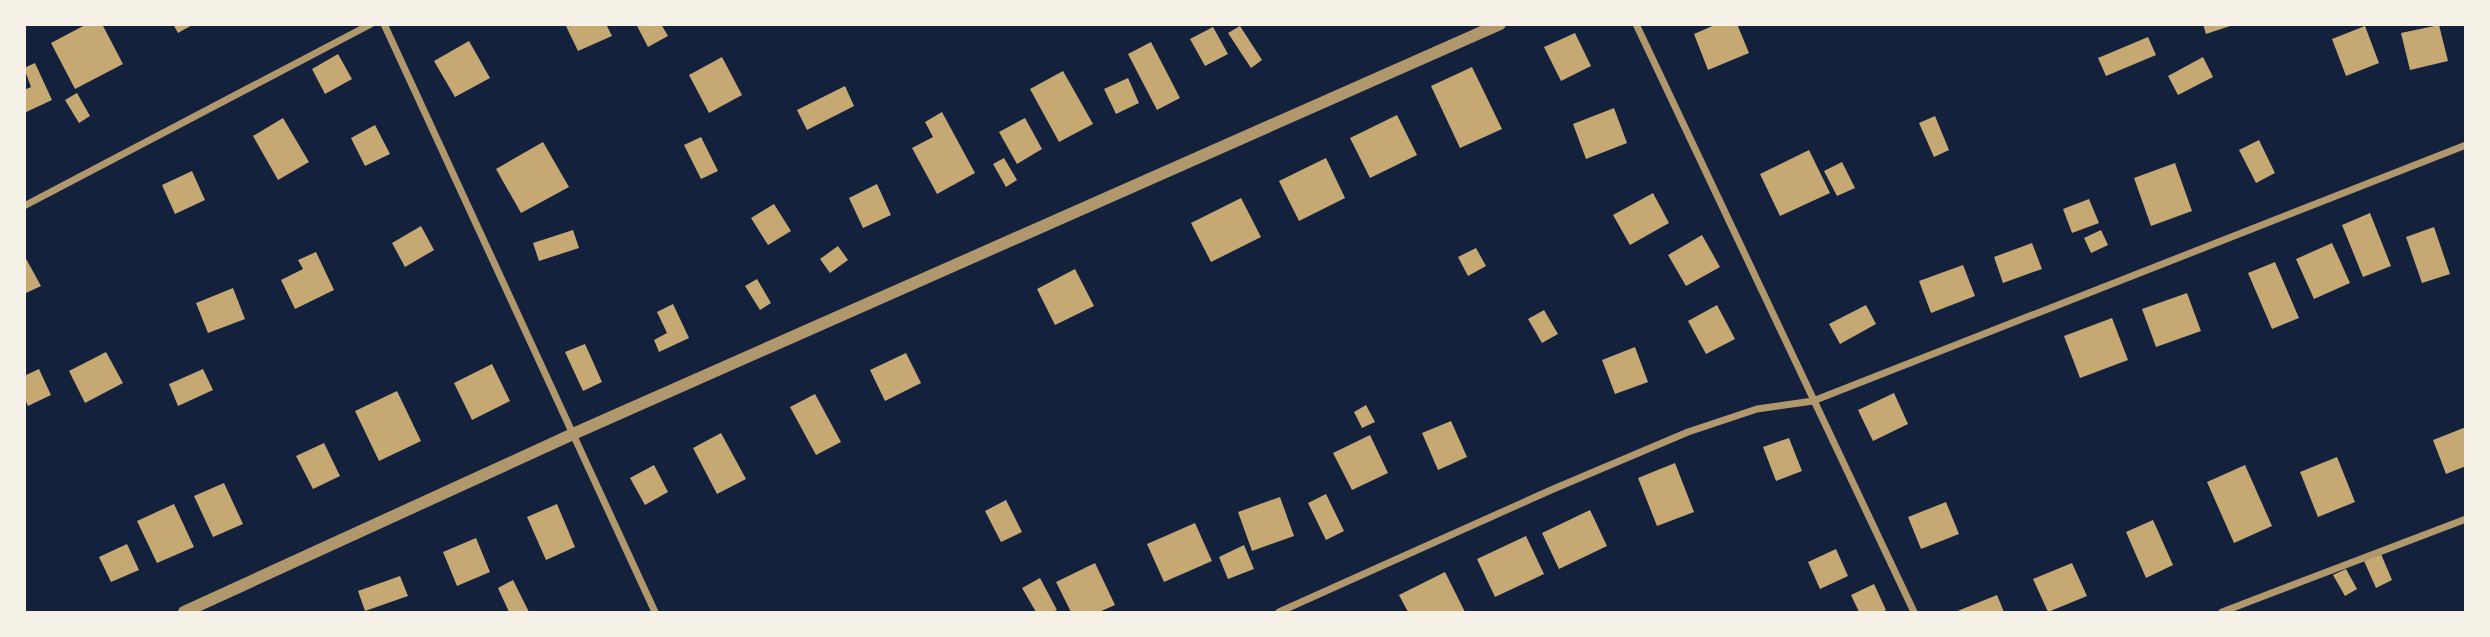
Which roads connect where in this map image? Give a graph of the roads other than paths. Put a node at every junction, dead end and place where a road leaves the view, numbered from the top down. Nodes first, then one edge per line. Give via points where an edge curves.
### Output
1 (370, 24) edge
2 (384, 24) edge
3 (1500, 24) edge
4 (1636, 24) edge
5 (2463, 148) edge
6 (24, 206) edge
7 (1813, 401) junction
8 (573, 434) junction
9 (2466, 519) edge
10 (184, 612) edge
11 (655, 612) edge
12 (1279, 612) edge
13 (1914, 612) edge
14 (2222, 612) edge

1 - 6 street
2 - 8 street
3 - 8 street
4 - 7 street
5 - 7 street
7 - 12 street via 1757,409 1688,432
7 - 13 street
8 - 10 street
8 - 11 street
9 - 14 street

